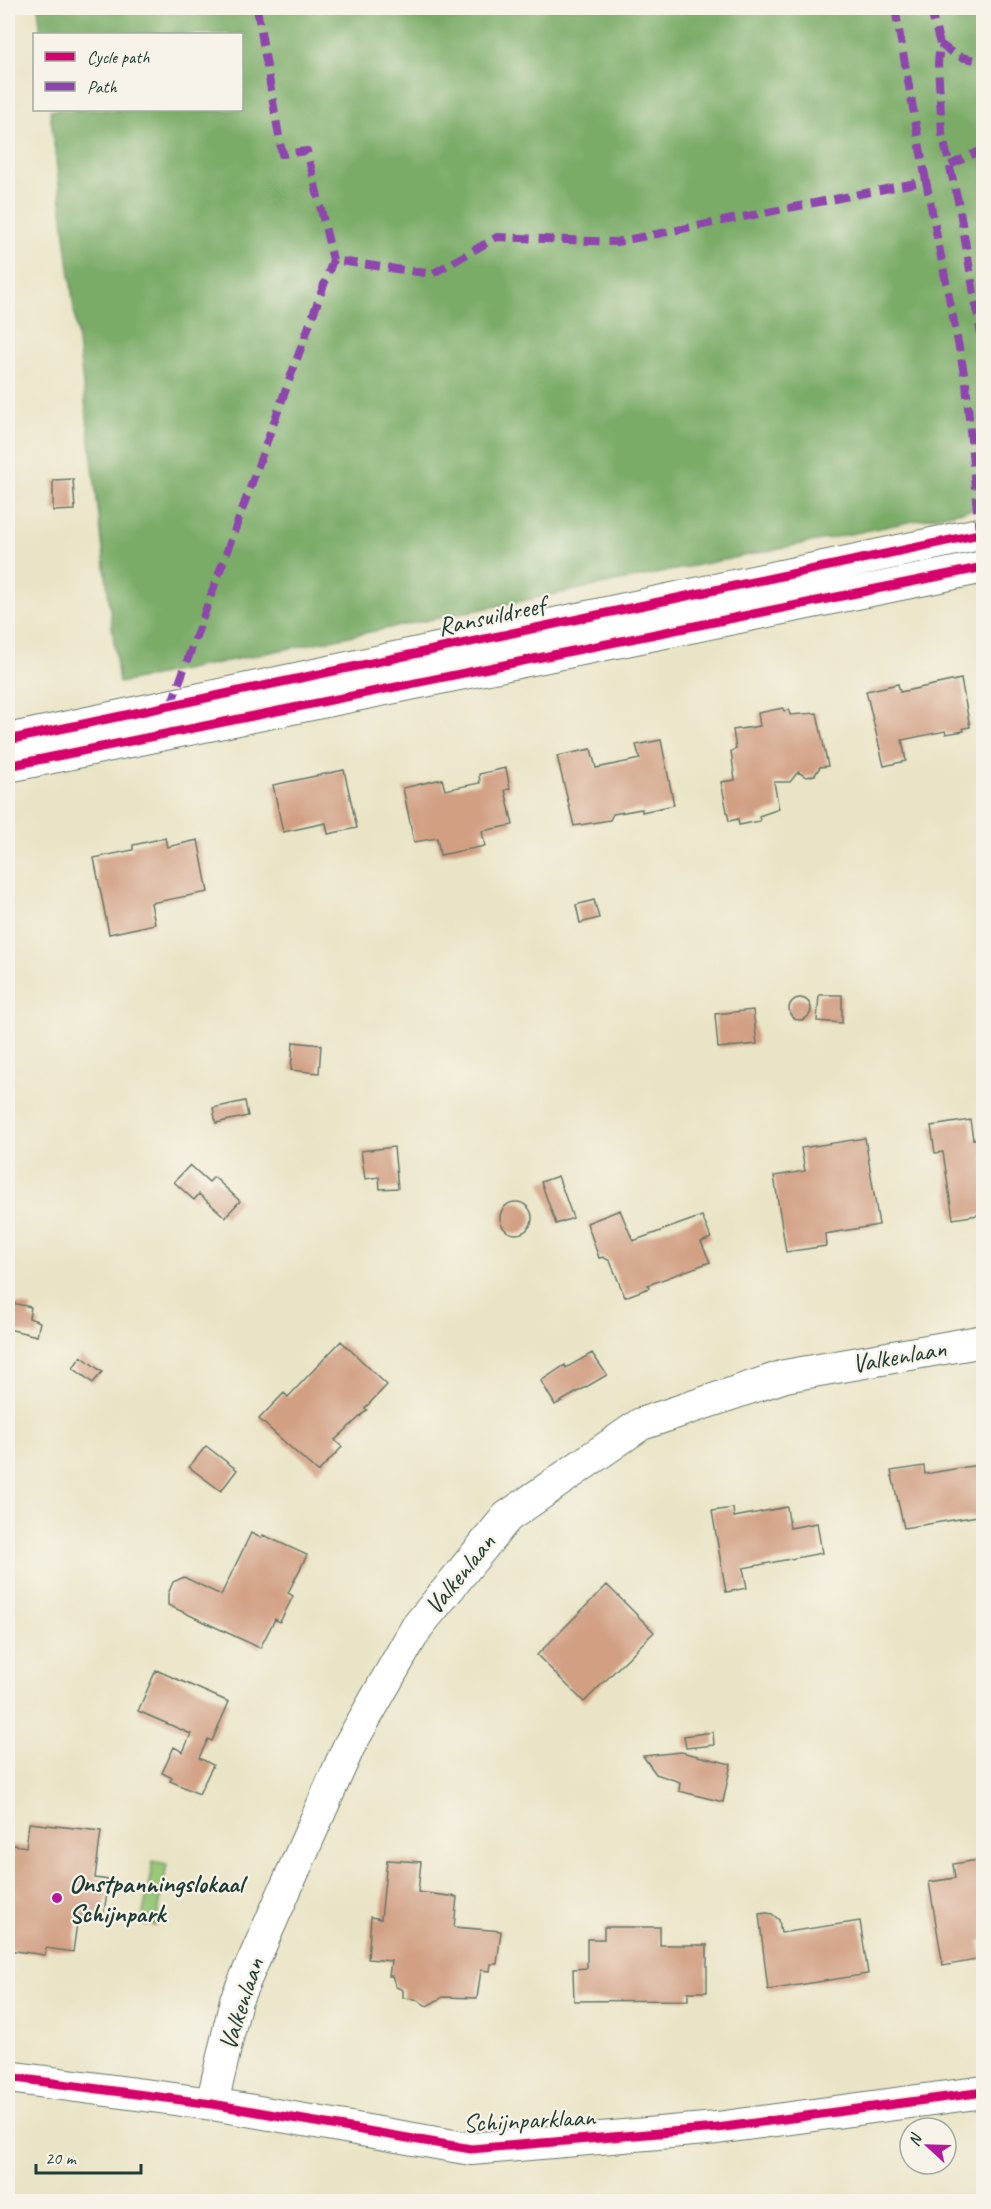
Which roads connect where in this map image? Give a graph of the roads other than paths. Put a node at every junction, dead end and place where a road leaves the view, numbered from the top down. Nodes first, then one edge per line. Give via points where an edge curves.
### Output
1 (984, 533) edge
2 (984, 567) edge
3 (8, 740) edge
4 (8, 766) edge
5 (984, 1341) edge
6 (8, 2077) edge
7 (984, 2092) edge
8 (212, 2104) junction

1 - 3 street, Ransuildreef
2 - 4 street, Ransuildreef
5 - 8 street, Valkenlaan via 784,1376 641,1424 507,1517 417,1627 349,1746 236,2000
6 - 8 street, Schijnparklaan
7 - 8 street, Schijnparklaan via 717,2128 471,2149

